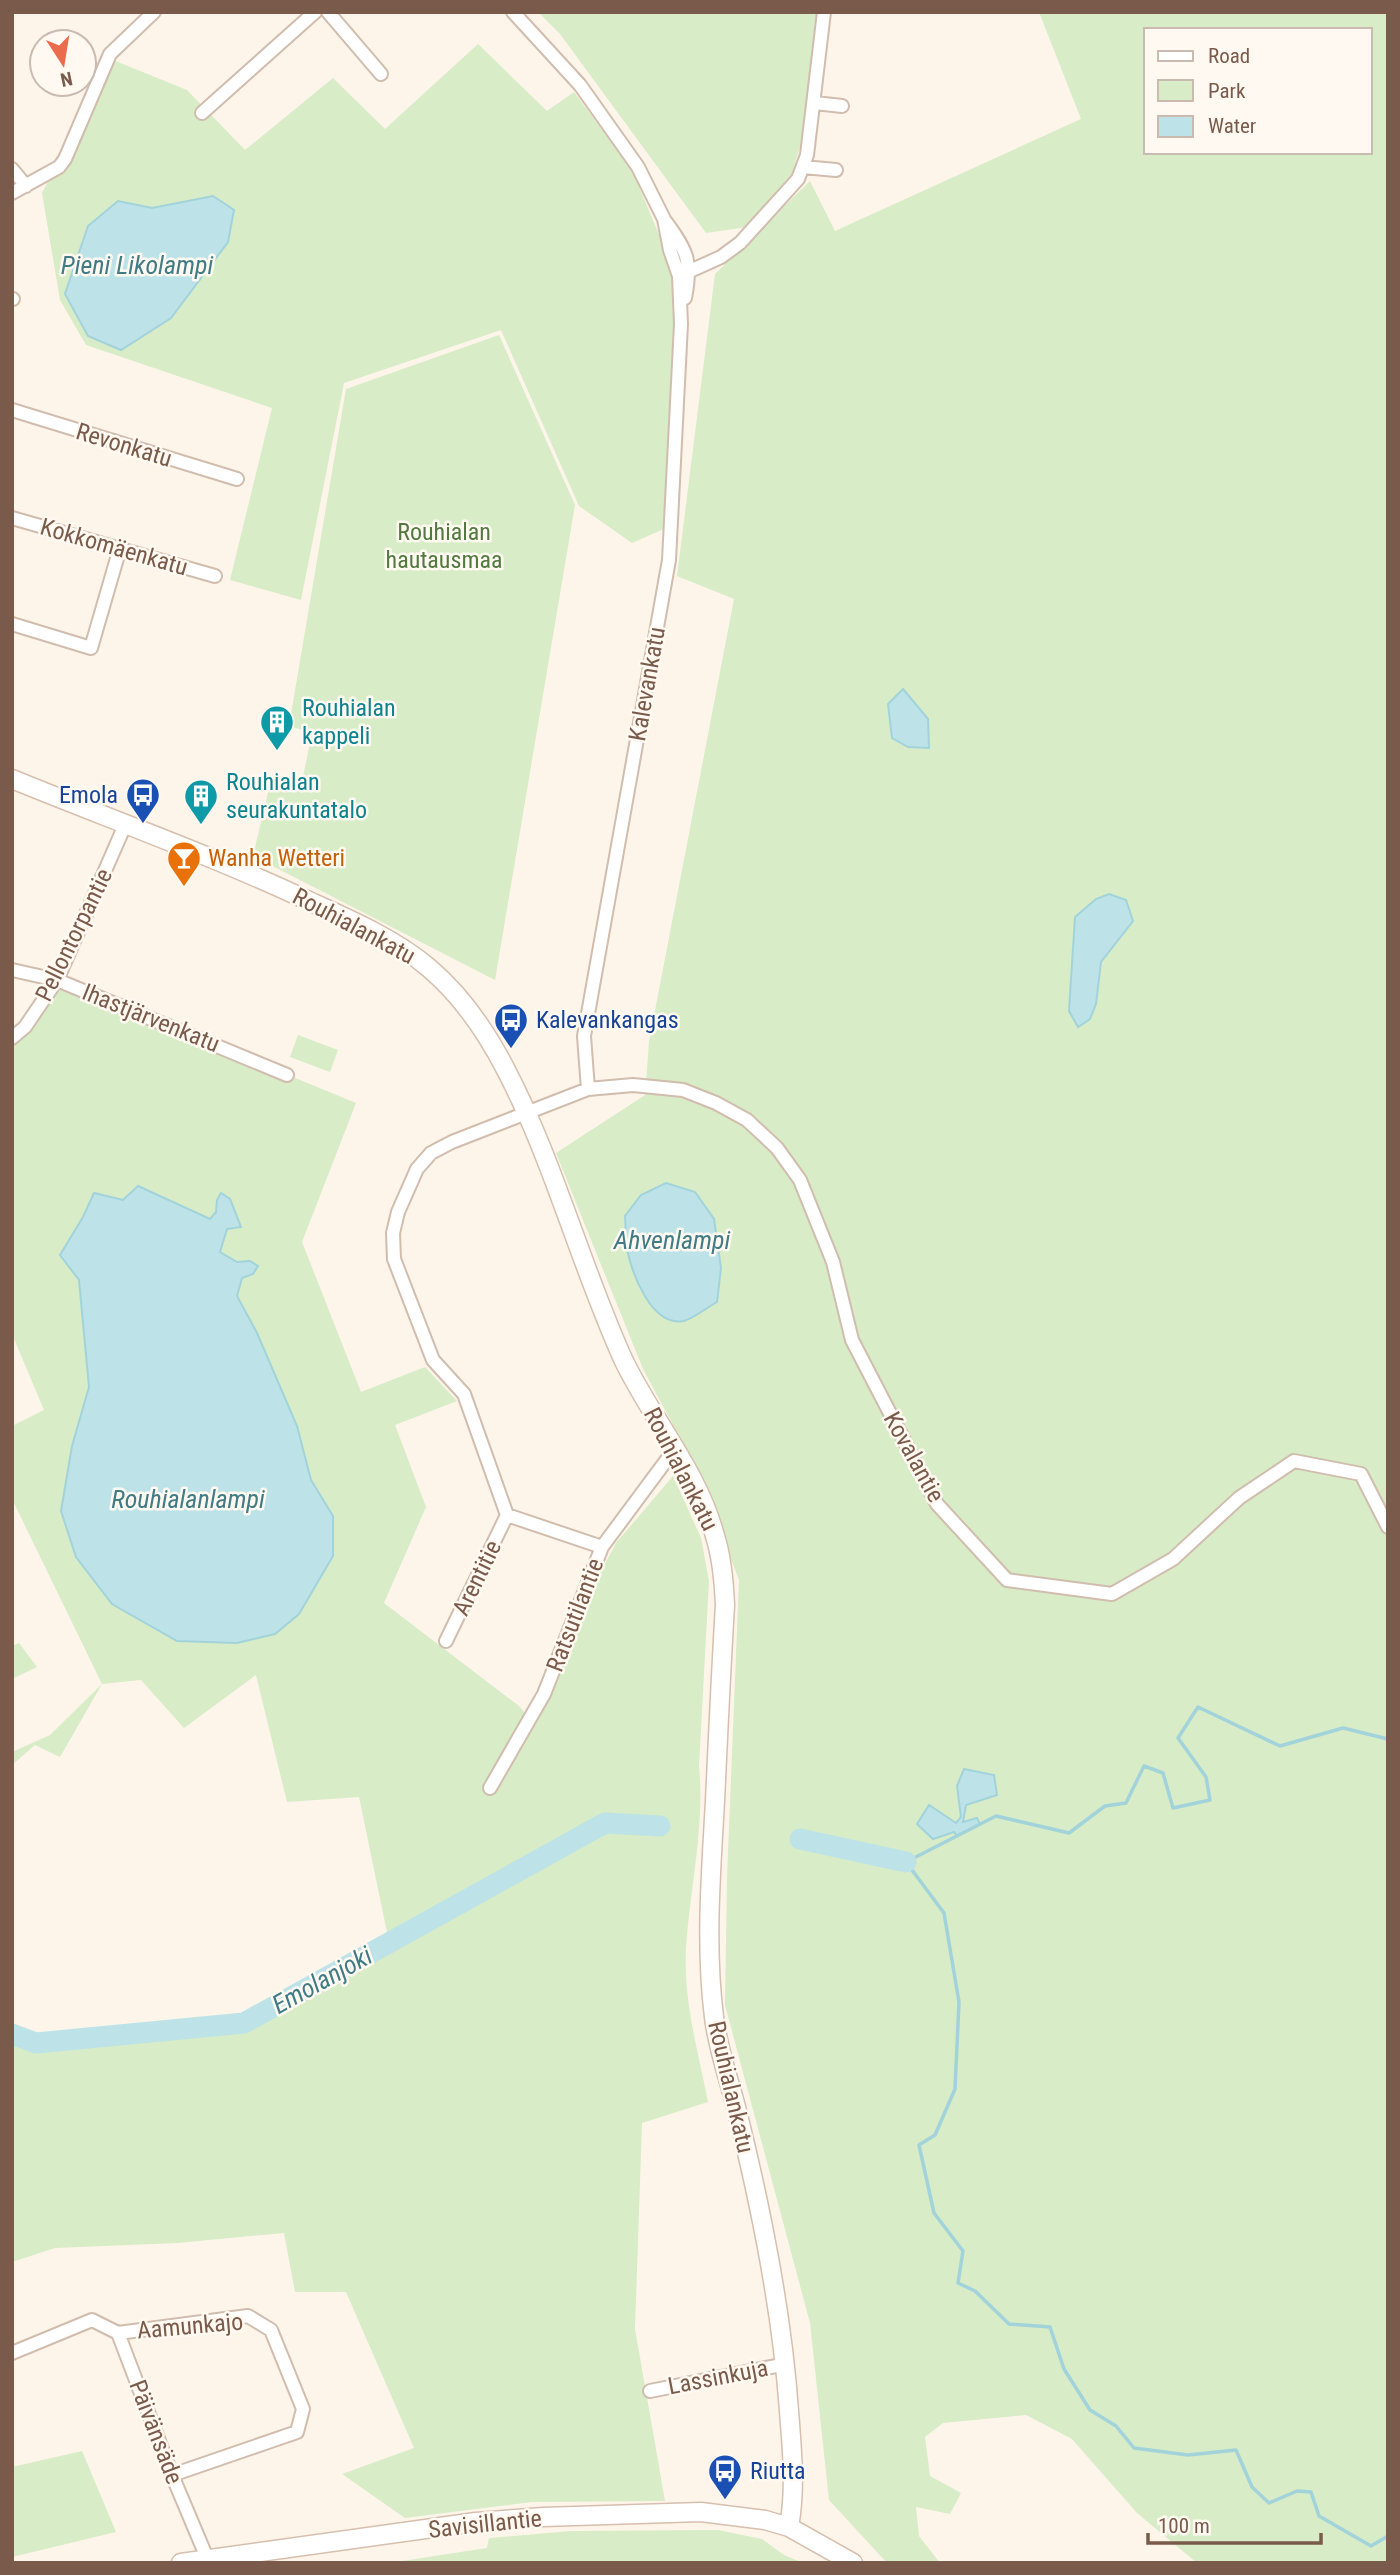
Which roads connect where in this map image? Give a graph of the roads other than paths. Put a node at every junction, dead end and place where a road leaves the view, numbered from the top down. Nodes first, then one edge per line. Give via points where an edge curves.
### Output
1 (154, 12) edge
2 (315, 12) edge
3 (328, 12) edge
4 (513, 12) edge
5 (824, 12) edge
6 (381, 74) dead end
7 (815, 103) junction
8 (842, 106) dead end
9 (202, 113) dead end
10 (803, 167) junction
11 (12, 169) edge
12 (836, 170) dead end
13 (26, 186) junction
14 (12, 193) edge
15 (685, 273) junction
16 (12, 410) edge
17 (237, 479) dead end
18 (12, 518) edge
19 (120, 548) junction
20 (215, 576) dead end
21 (12, 624) edge
22 (12, 779) edge
23 (125, 825) junction
24 (12, 970) edge
25 (57, 980) junction
26 (12, 1038) edge
27 (288, 1075) dead end
28 (588, 1089) junction
29 (526, 1113) junction
30 (674, 1450) junction
31 (507, 1515) junction
32 (1388, 1527) edge
33 (602, 1547) junction
34 (446, 1641) dead end
35 (490, 1788) dead end
36 (118, 2333) junction
37 (12, 2353) edge
38 (786, 2364) junction
39 (650, 2390) dead end
40 (172, 2475) junction
41 (789, 2527) junction
42 (277, 2557) edge
43 (207, 2558) junction
44 (181, 2563) edge
45 (853, 2563) edge

1 - 13 street via 110,54 65,159
2 - 9 street
3 - 6 street
4 - 15 street, Kalevankatu via 580,85 638,167 682,244
5 - 7 street
7 - 8 street
7 - 10 street
10 - 12 street
10 - 15 street via 798,179 740,243
11 - 13 street
13 - 14 street
15 - 28 street, Kalevankatu via 669,560 584,1036
16 - 17 street, Revonkatu
18 - 19 street, Kokkomäenkatu
19 - 20 street, Kokkomäenkatu
19 - 21 street via 91,648
22 - 23 street, Rouhialankatu
23 - 25 street, Pellontorpantie
23 - 29 street, Rouhialankatu via 252,874 410,954 461,1000 506,1069
24 - 25 street, Ihastjärvenkatu
25 - 26 street, Pellontorpantie via 25,1027
25 - 27 street, Ihastjärvenkatu
28 - 29 street, Kovalantie
28 - 32 street, Kovalantie via 633,1085 683,1090 747,1120 776,1148 800,1180 833,1262 852,1340 937,1504 1007,1580 1112,1594 1172,1559 1240,1497 1294,1461 1362,1474
29 - 30 street, Rouhialankatu via 624,1360
29 - 31 street, Kovalantie via 431,1153 417,1169 393,1234 394,1259 433,1360 464,1394
30 - 33 street, Ratsutilantie
30 - 38 street, Rouhialankatu via 715,1534 724,1583 709,1877 714,2015 768,2253
31 - 33 street
31 - 34 street, Arentitie
33 - 35 street, Ratsutilantie via 544,1694
36 - 37 street via 92,2320
36 - 40 street, Päivänsäde
36 - 40 street, Aamunkajo via 248,2316 271,2330 303,2409 297,2432
38 - 39 street, Lassinkuja
38 - 41 street, Rouhialankatu via 794,2478
40 - 43 street, Päivänsäde
41 - 42 street, Savisillantie via 701,2512 543,2516 476,2522
41 - 45 street
42 - 43 street, Savisillantie
43 - 44 street, Savisillantie

